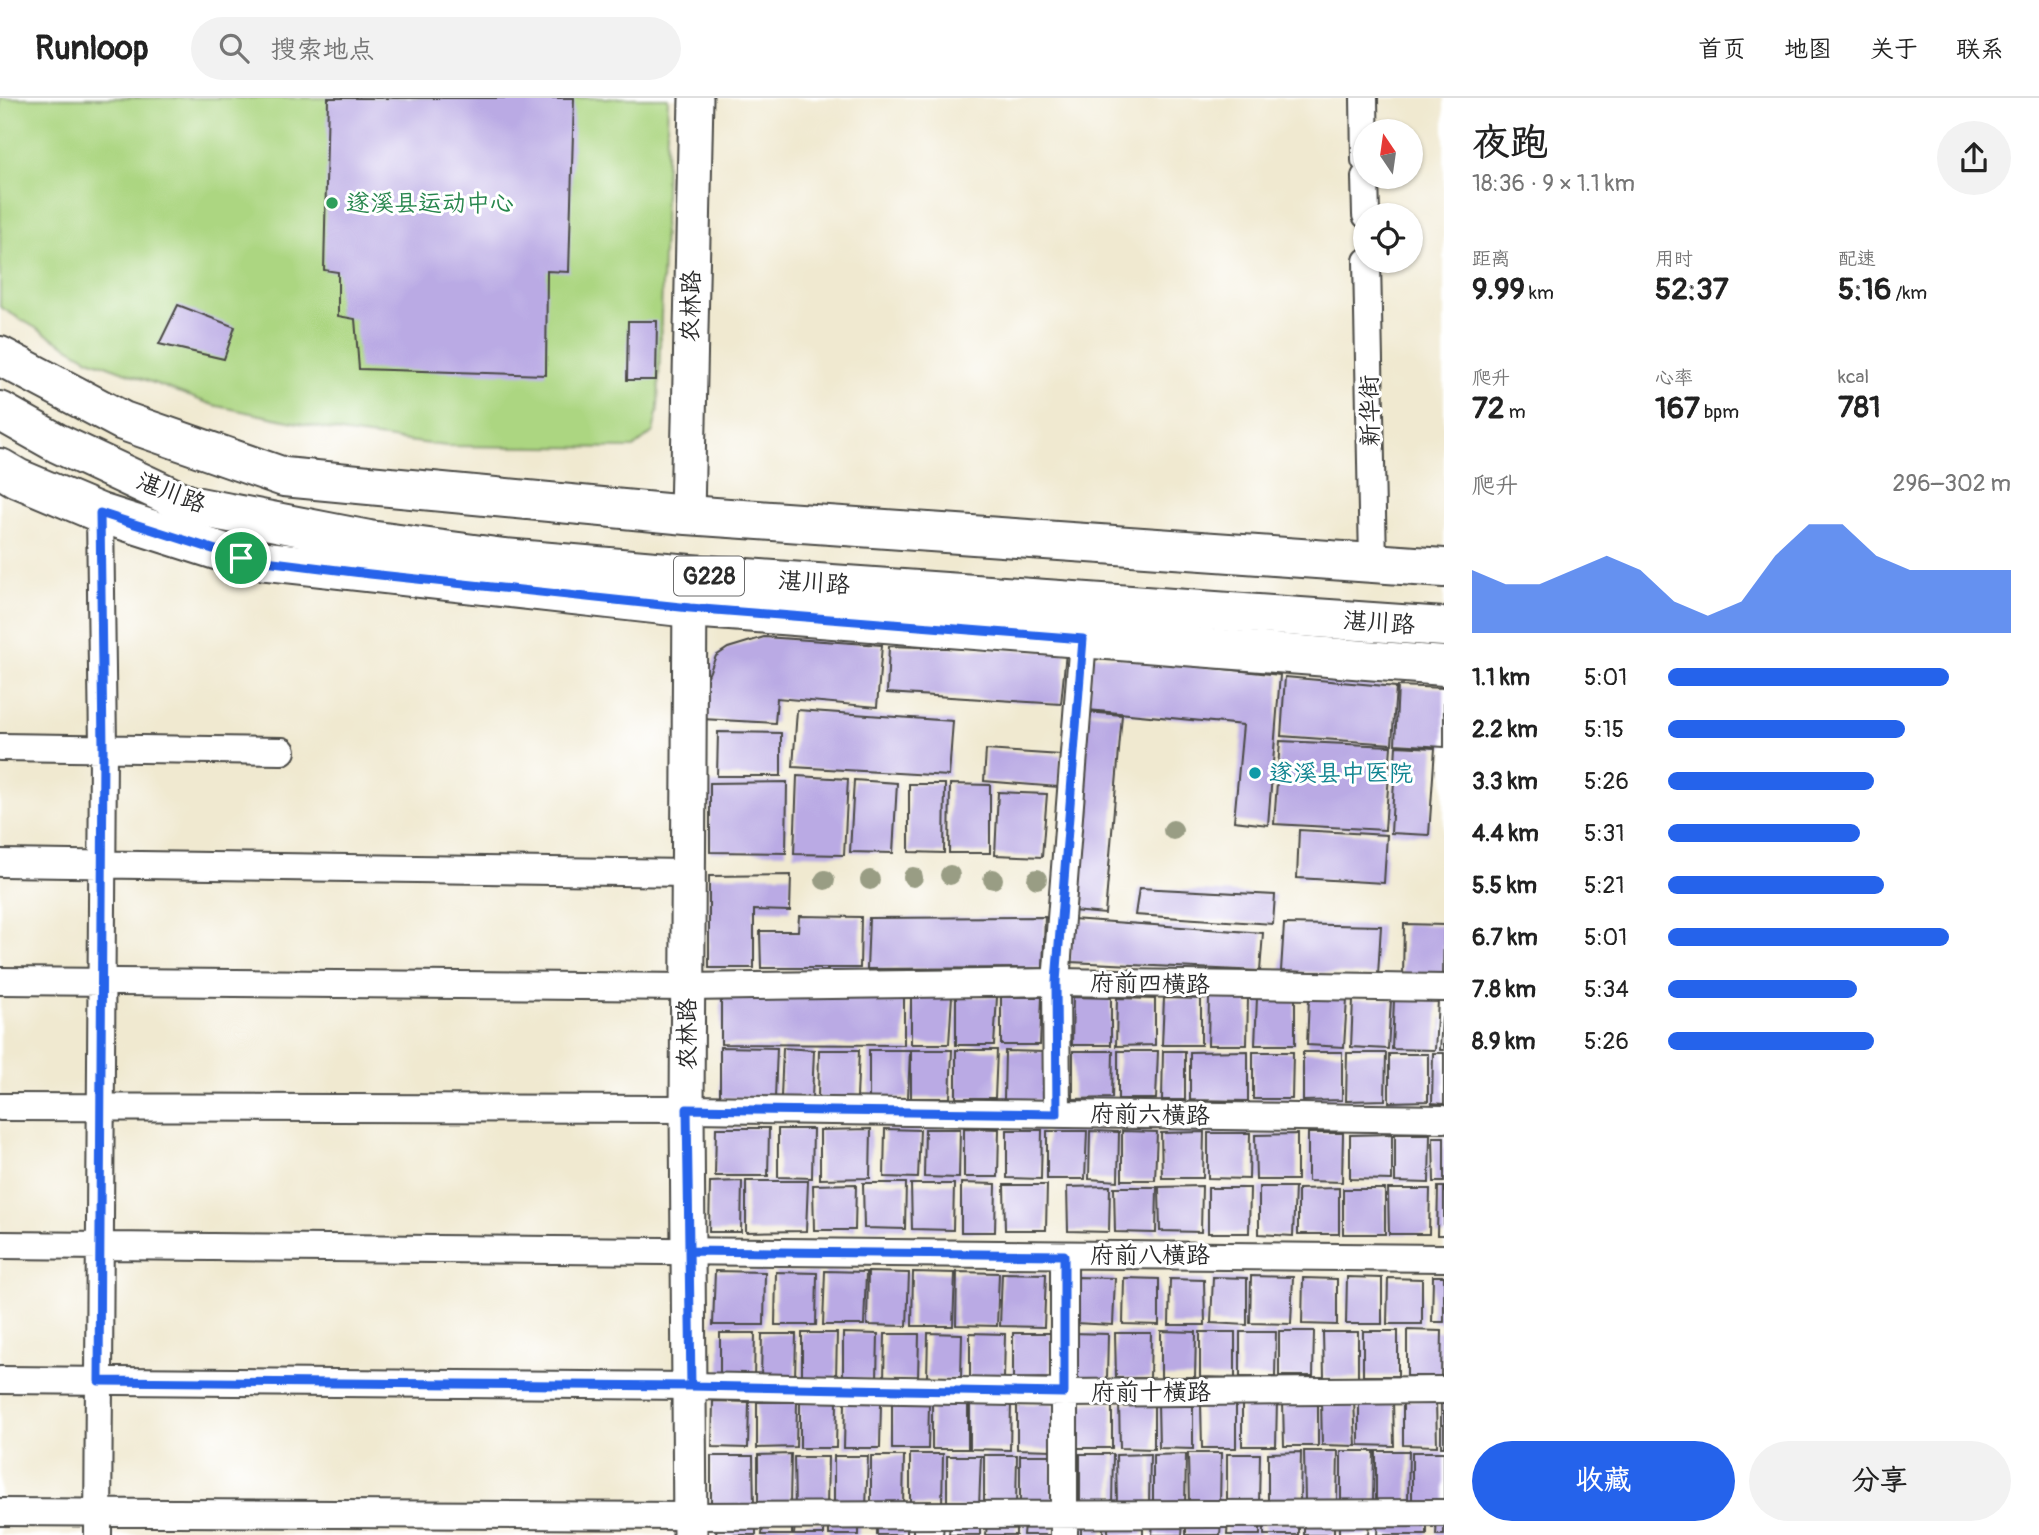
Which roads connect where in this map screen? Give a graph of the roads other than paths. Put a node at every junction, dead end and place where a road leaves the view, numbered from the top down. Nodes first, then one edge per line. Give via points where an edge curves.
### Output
1 (696, 98) edge
2 (1364, 98) edge
3 (1364, 119) edge
4 (1367, 273) edge
5 (0, 356) edge
6 (0, 411) edge
7 (0, 468) edge
8 (100, 513) junction
9 (687, 515) junction
10 (1373, 562) junction
11 (1444, 568) edge
12 (690, 591) junction
13 (1444, 627) edge
14 (1083, 639) junction
15 (1444, 666) edge
16 (0, 747) edge
17 (103, 748) junction
18 (282, 751) dead end
19 (0, 863) edge
20 (102, 865) junction
21 (688, 873) junction
22 (0, 981) edge
23 (101, 982) junction
24 (1056, 982) junction
25 (688, 987) junction
26 (1444, 988) edge
27 (0, 1107) edge
28 (100, 1108) junction
29 (687, 1109) junction
30 (1057, 1114) junction
31 (1444, 1119) edge
32 (0, 1245) edge
33 (99, 1246) junction
34 (689, 1251) junction
35 (1064, 1255) junction
36 (1444, 1258) edge
37 (0, 1380) edge
38 (99, 1381) junction
39 (691, 1386) junction
40 (1444, 1390) edge
41 (1064, 1393) junction
42 (0, 1512) edge
43 (1444, 1513) edge
44 (98, 1524) edge
45 (690, 1525) edge
46 (1064, 1525) edge

1 - 9 street, 农林路
2 - 3 street
4 - 10 street, 新华街
5 - 9 main road via 123,421 284,477
6 - 12 main road, 湛川路 / G228 via 189,505 369,540
7 - 8 main road
8 - 12 main road via 241,558 370,574
8 - 17 street
9 - 10 main road
10 - 11 main road
12 - 13 main road, 湛川路 / G228
12 - 14 main road
12 - 21 street, 农林路
14 - 15 main road
14 - 24 street
16 - 17 street
17 - 18 street
17 - 20 street
19 - 20 street
20 - 21 street
20 - 23 street
21 - 25 street, 农林路
22 - 23 street, 府前四横路
23 - 25 street, 府前四横路
23 - 28 street
24 - 25 street, 府前四横路
24 - 26 street, 府前四横路
24 - 30 street
25 - 29 street, 农林路
27 - 28 street, 府前六横路
28 - 29 street, 府前六横路
28 - 33 street
29 - 30 street, 府前六横路
29 - 34 street, 农林路
30 - 31 street, 府前六横路
32 - 33 street, 府前八横路
33 - 34 street, 府前八横路
33 - 38 street
34 - 35 street, 府前八横路
34 - 39 street, 农林路
35 - 36 street, 府前八横路
35 - 41 street
37 - 38 street, 府前十横路
38 - 39 street, 府前十横路
38 - 44 street
39 - 41 street, 府前十横路
39 - 45 street, 农林路
40 - 41 street, 府前十横路
41 - 46 street
42 - 44 street
43 - 46 street
44 - 45 street
45 - 46 street

